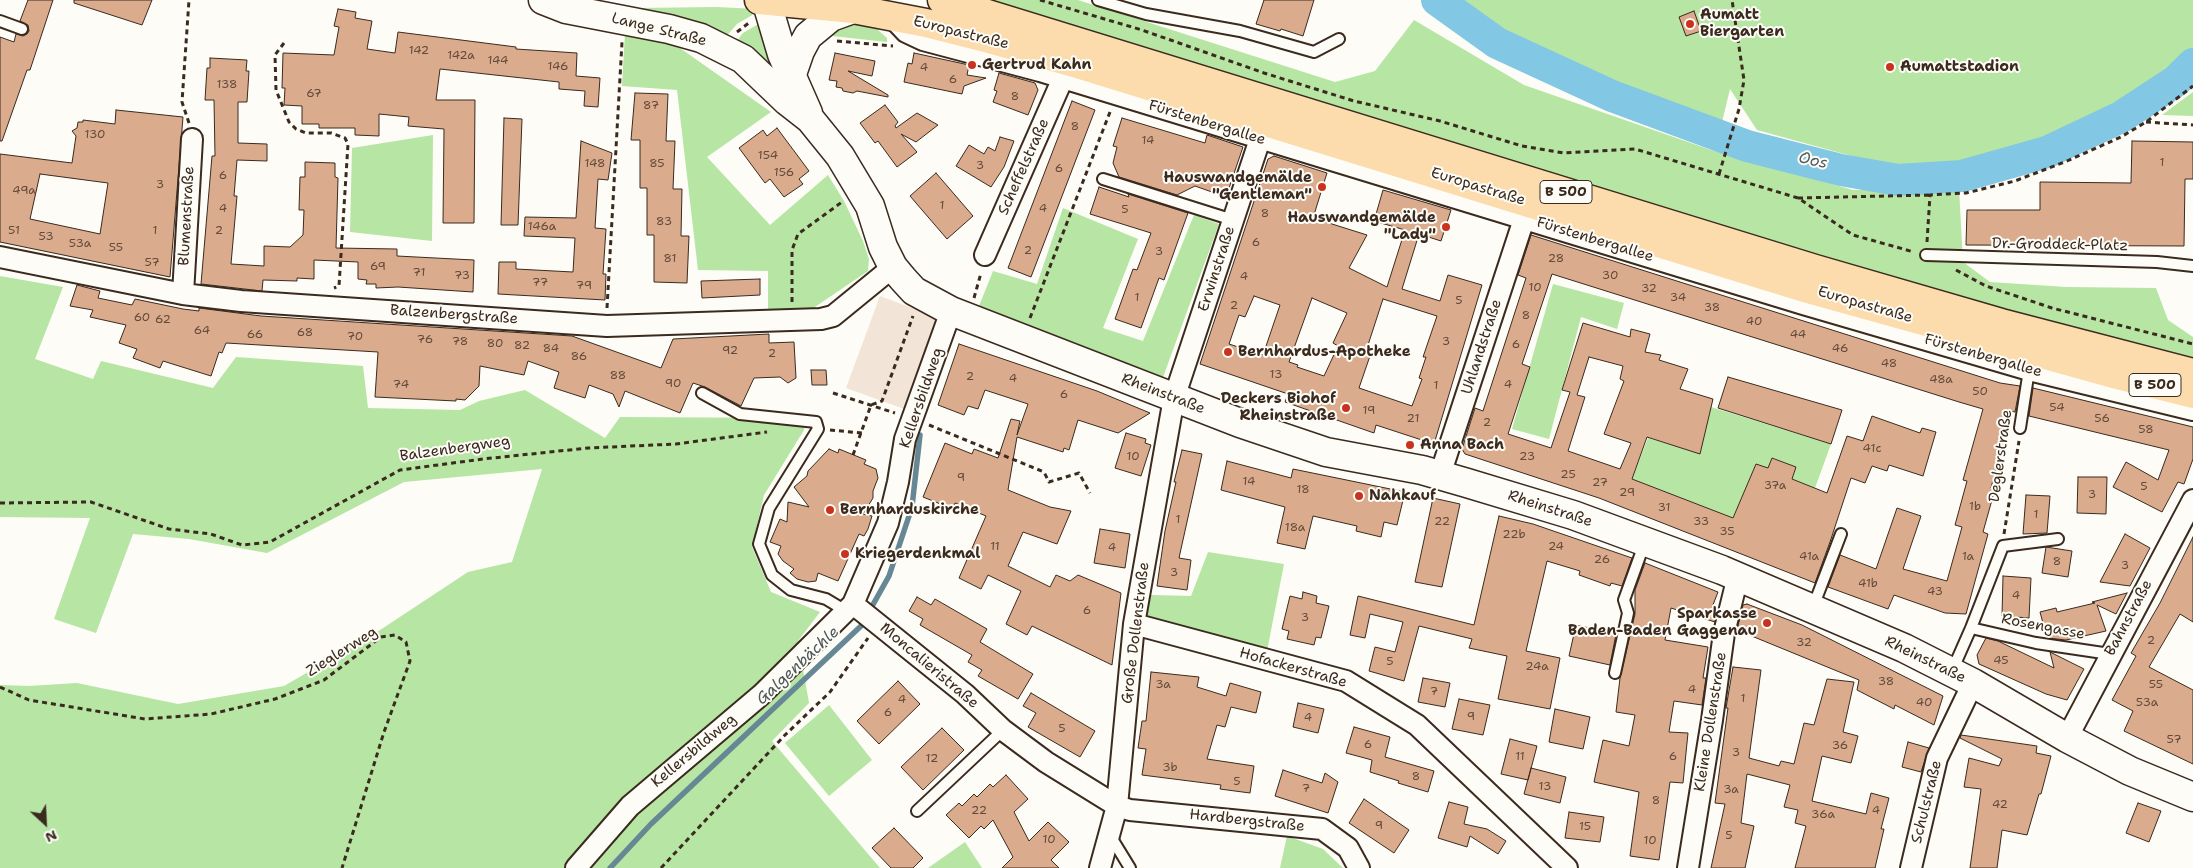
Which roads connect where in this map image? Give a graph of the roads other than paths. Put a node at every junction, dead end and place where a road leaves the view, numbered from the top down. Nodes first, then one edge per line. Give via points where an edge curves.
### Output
1 (544, 0) edge
2 (759, 0) edge
3 (766, 0) edge
4 (942, 0) edge
5 (1098, 0) edge
6 (853, 9) junction
7 (891, 16) junction
8 (0, 21) edge
9 (22, 29) dead end
10 (1339, 39) dead end
11 (791, 77) junction
12 (1062, 78) junction
13 (810, 119) junction
14 (192, 139) road end
15 (1260, 139) junction
16 (1103, 179) dead end
17 (1524, 219) junction
18 (1233, 220) junction
19 (985, 255) road end
20 (1926, 255) road end
21 (0, 257) edge
22 (2193, 266) edge
23 (893, 267) junction
24 (182, 294) junction
25 (960, 315) junction
26 (2029, 370) junction
27 (2193, 373) edge
28 (702, 393) dead end
29 (2193, 394) edge
30 (1174, 398) junction
31 (2193, 410) edge
32 (2020, 428) road end
33 (1440, 475) junction
34 (2193, 500) edge
35 (1841, 534) dead end
36 (2058, 539) dead end
37 (1645, 541) junction
38 (1738, 576) junction
39 (1812, 608) junction
40 (862, 614) junction
41 (1134, 624) junction
42 (1971, 628) junction
43 (2110, 654) junction
44 (1615, 673) dead end
45 (1962, 678) junction
46 (1003, 730) junction
47 (2067, 738) junction
48 (2193, 797) edge
49 (1117, 806) junction
50 (917, 811) dead end
51 (1110, 835) junction
52 (576, 868) edge
53 (1100, 868) edge
54 (1130, 868) edge
55 (1359, 868) edge
56 (1568, 868) edge
57 (1688, 868) edge
58 (1910, 868) edge

1 - 13 street, Lange Straße via 566,9 668,29 718,45 743,59
2 - 3 main road, Europastraße / B 500
3 - 6 main road, Europastraße / B 500
3 - 11 street, Lange Straße
4 - 27 main road, Europastraße / B 500 via 1815,269 2001,323
5 - 10 lane via 1146,14 1240,31 1314,52
6 - 7 main road, Europastraße / B 500
6 - 11 street via 831,17 808,36
7 - 12 street, Fürstenbergallee via 906,32 923,40
7 - 29 main road, Europastraße / B 500 via 1072,62 1808,289
8 - 9 lane
11 - 13 street, Lange Straße
12 - 15 street, Fürstenbergallee
12 - 19 street, Scheffelstraße
13 - 23 street, Lange Straße via 860,187
14 - 24 street, Blumenstraße
15 - 17 street, Fürstenbergallee
15 - 18 street, Erwinstraße
16 - 18 lane
17 - 26 street, Fürstenbergallee
17 - 33 street, Uhlandstraße
18 - 30 street, Erwinstraße
20 - 22 lane, Dr.-Groddeck-Platz via 2157,262
21 - 24 street, Balzenbergstraße
23 - 24 street, Balzenbergstraße via 834,316 792,321 606,326 241,301
23 - 25 street, Rheinstraße via 914,291
25 - 30 street, Rheinstraße
25 - 40 street, Kellersbildweg via 905,439 888,523
26 - 31 street, Fürstenbergallee
26 - 32 lane, Deglerstraße
28 - 40 lane via 740,414 816,422 818,430 769,508 759,544 772,575 791,590 826,598
30 - 33 street, Rheinstraße via 1326,452
30 - 41 street, Große Dollenstraße
33 - 37 street, Rheinstraße via 1573,515
34 - 43 street, Bahnstraße
35 - 39 lane
36 - 42 lane via 2002,546
37 - 38 street, Rheinstraße
37 - 44 lane via 1624,600 1628,613
38 - 39 street, Rheinstraße
38 - 57 street, Kleine Dollenstraße via 1724,633
39 - 45 street, Rheinstraße via 1904,648
40 - 46 street, Moncalieristraße via 965,694
40 - 52 street, Kellersbildweg via 630,806
41 - 49 street, Große Dollenstraße
41 - 56 street, Hofackerstraße via 1346,681 1417,725
42 - 43 lane, Rosengasse via 2036,643
42 - 45 lane
43 - 47 street, Bahnstraße
45 - 47 street, Rheinstraße
45 - 58 street, Schulstraße via 1937,758
46 - 49 street, Moncalieristraße via 1046,762
46 - 50 lane
47 - 48 street, Rheinstraße via 2130,771
49 - 51 street, Große Dollenstraße
49 - 55 street, Hardbergstraße via 1130,810 1322,829 1348,848
51 - 53 street, Große Dollenstraße
51 - 54 lane

